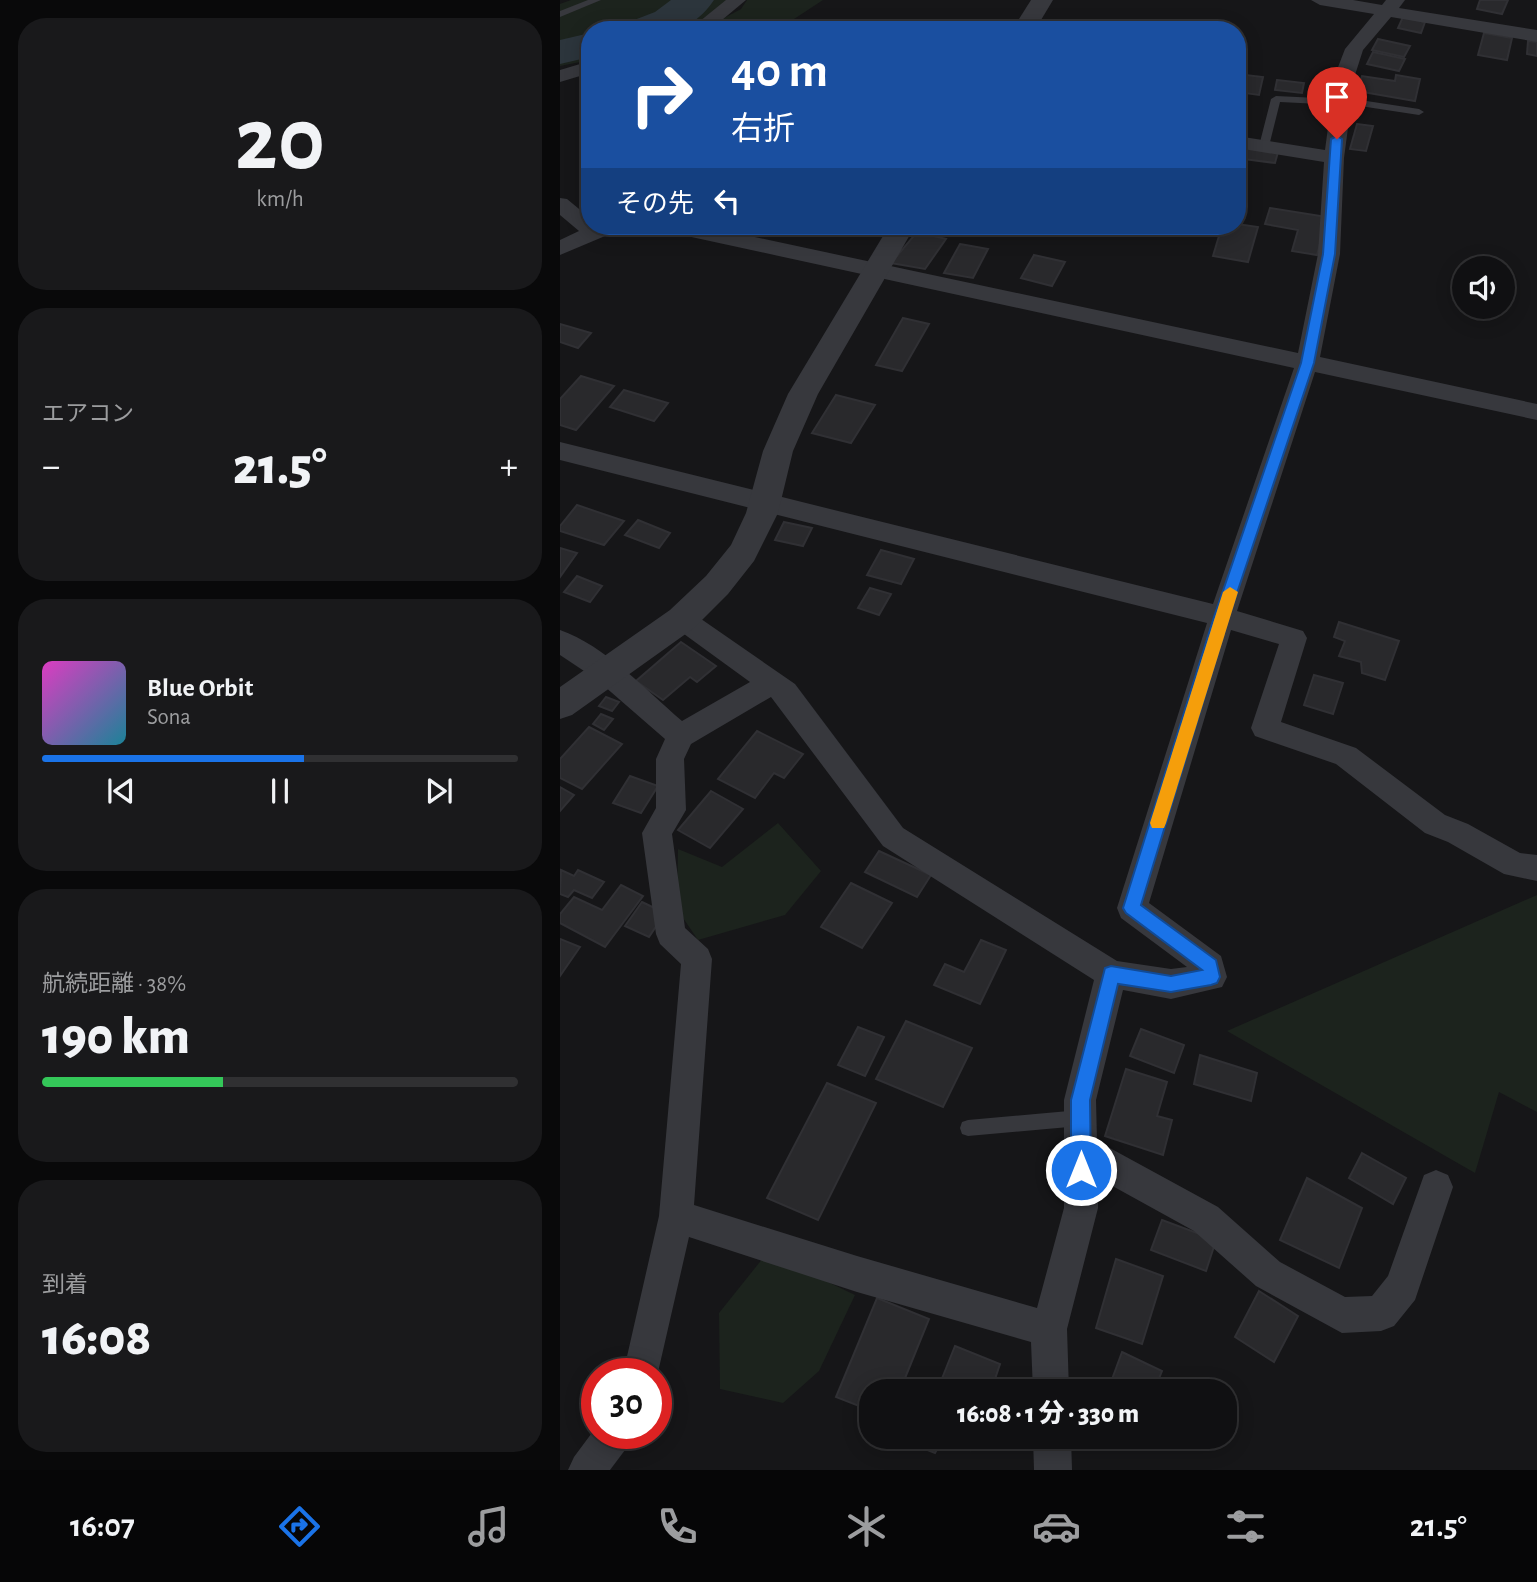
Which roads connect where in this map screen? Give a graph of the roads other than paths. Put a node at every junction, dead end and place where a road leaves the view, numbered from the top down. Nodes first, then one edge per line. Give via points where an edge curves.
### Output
1 (596, 0) edge
2 (737, 0) edge
3 (1042, 0) edge
4 (1320, 0) edge
5 (1391, 6) edge
6 (560, 13) edge
7 (710, 21) edge
8 (1029, 21) edge
9 (1537, 36) edge
10 (581, 70) edge
11 (560, 76) edge
12 (1342, 101) junction
13 (1419, 112) dead end
14 (1246, 143) edge
15 (1264, 146) junction
16 (1334, 158) junction
17 (560, 204) edge
18 (581, 216) edge
19 (589, 235) edge
20 (716, 235) edge
21 (896, 235) edge
22 (560, 248) edge
23 (876, 268) junction
24 (1307, 363) junction
25 (1537, 412) edge
26 (560, 451) edge
27 (766, 501) junction
28 (1222, 617) junction
29 (682, 619) junction
30 (560, 641) edge
31 (606, 670) junction
32 (771, 683) junction
33 (560, 705) edge
34 (680, 736) junction
35 (1537, 868) edge
36 (1111, 974) junction
37 (968, 1128) dead end
38 (1081, 1135) junction
39 (1436, 1187) dead end
40 (676, 1216) junction
41 (1049, 1329) junction
42 (645, 1358) edge
43 (1051, 1379) edge
44 (603, 1449) edge
45 (1052, 1449) edge
46 (587, 1470) edge
47 (1053, 1470) edge

1 - 6 lane
2 - 7 street
3 - 8 street
4 - 5 street
5 - 9 street
5 - 12 street via 1354,49
10 - 11 street
12 - 13 lane
12 - 15 lane via 1276,99
12 - 16 street
14 - 15 street
15 - 16 street
16 - 24 street via 1329,254
17 - 18 street
19 - 22 street
20 - 23 street
21 - 23 street
23 - 24 street
23 - 27 street via 803,394 778,451
24 - 25 street
24 - 28 street
26 - 27 street
27 - 28 street
27 - 29 street via 743,552
28 - 35 street via 1294,638 1265,728 1346,756 1435,824 1515,865
28 - 36 street via 1132,908 1210,966 1211,977 1171,984
29 - 31 street
29 - 32 street
30 - 31 street
31 - 33 street
31 - 34 street
32 - 34 street
32 - 36 street via 785,692 893,837
34 - 40 street via 670,759 671,810 657,833 671,934 697,959
36 - 38 street via 1080,1100
37 - 38 lane
38 - 39 street via 1206,1219 1268,1274 1342,1315 1381,1313 1402,1287
38 - 41 street via 1081,1208
40 - 41 street
40 - 42 street
41 - 43 street
44 - 46 street
45 - 47 street

